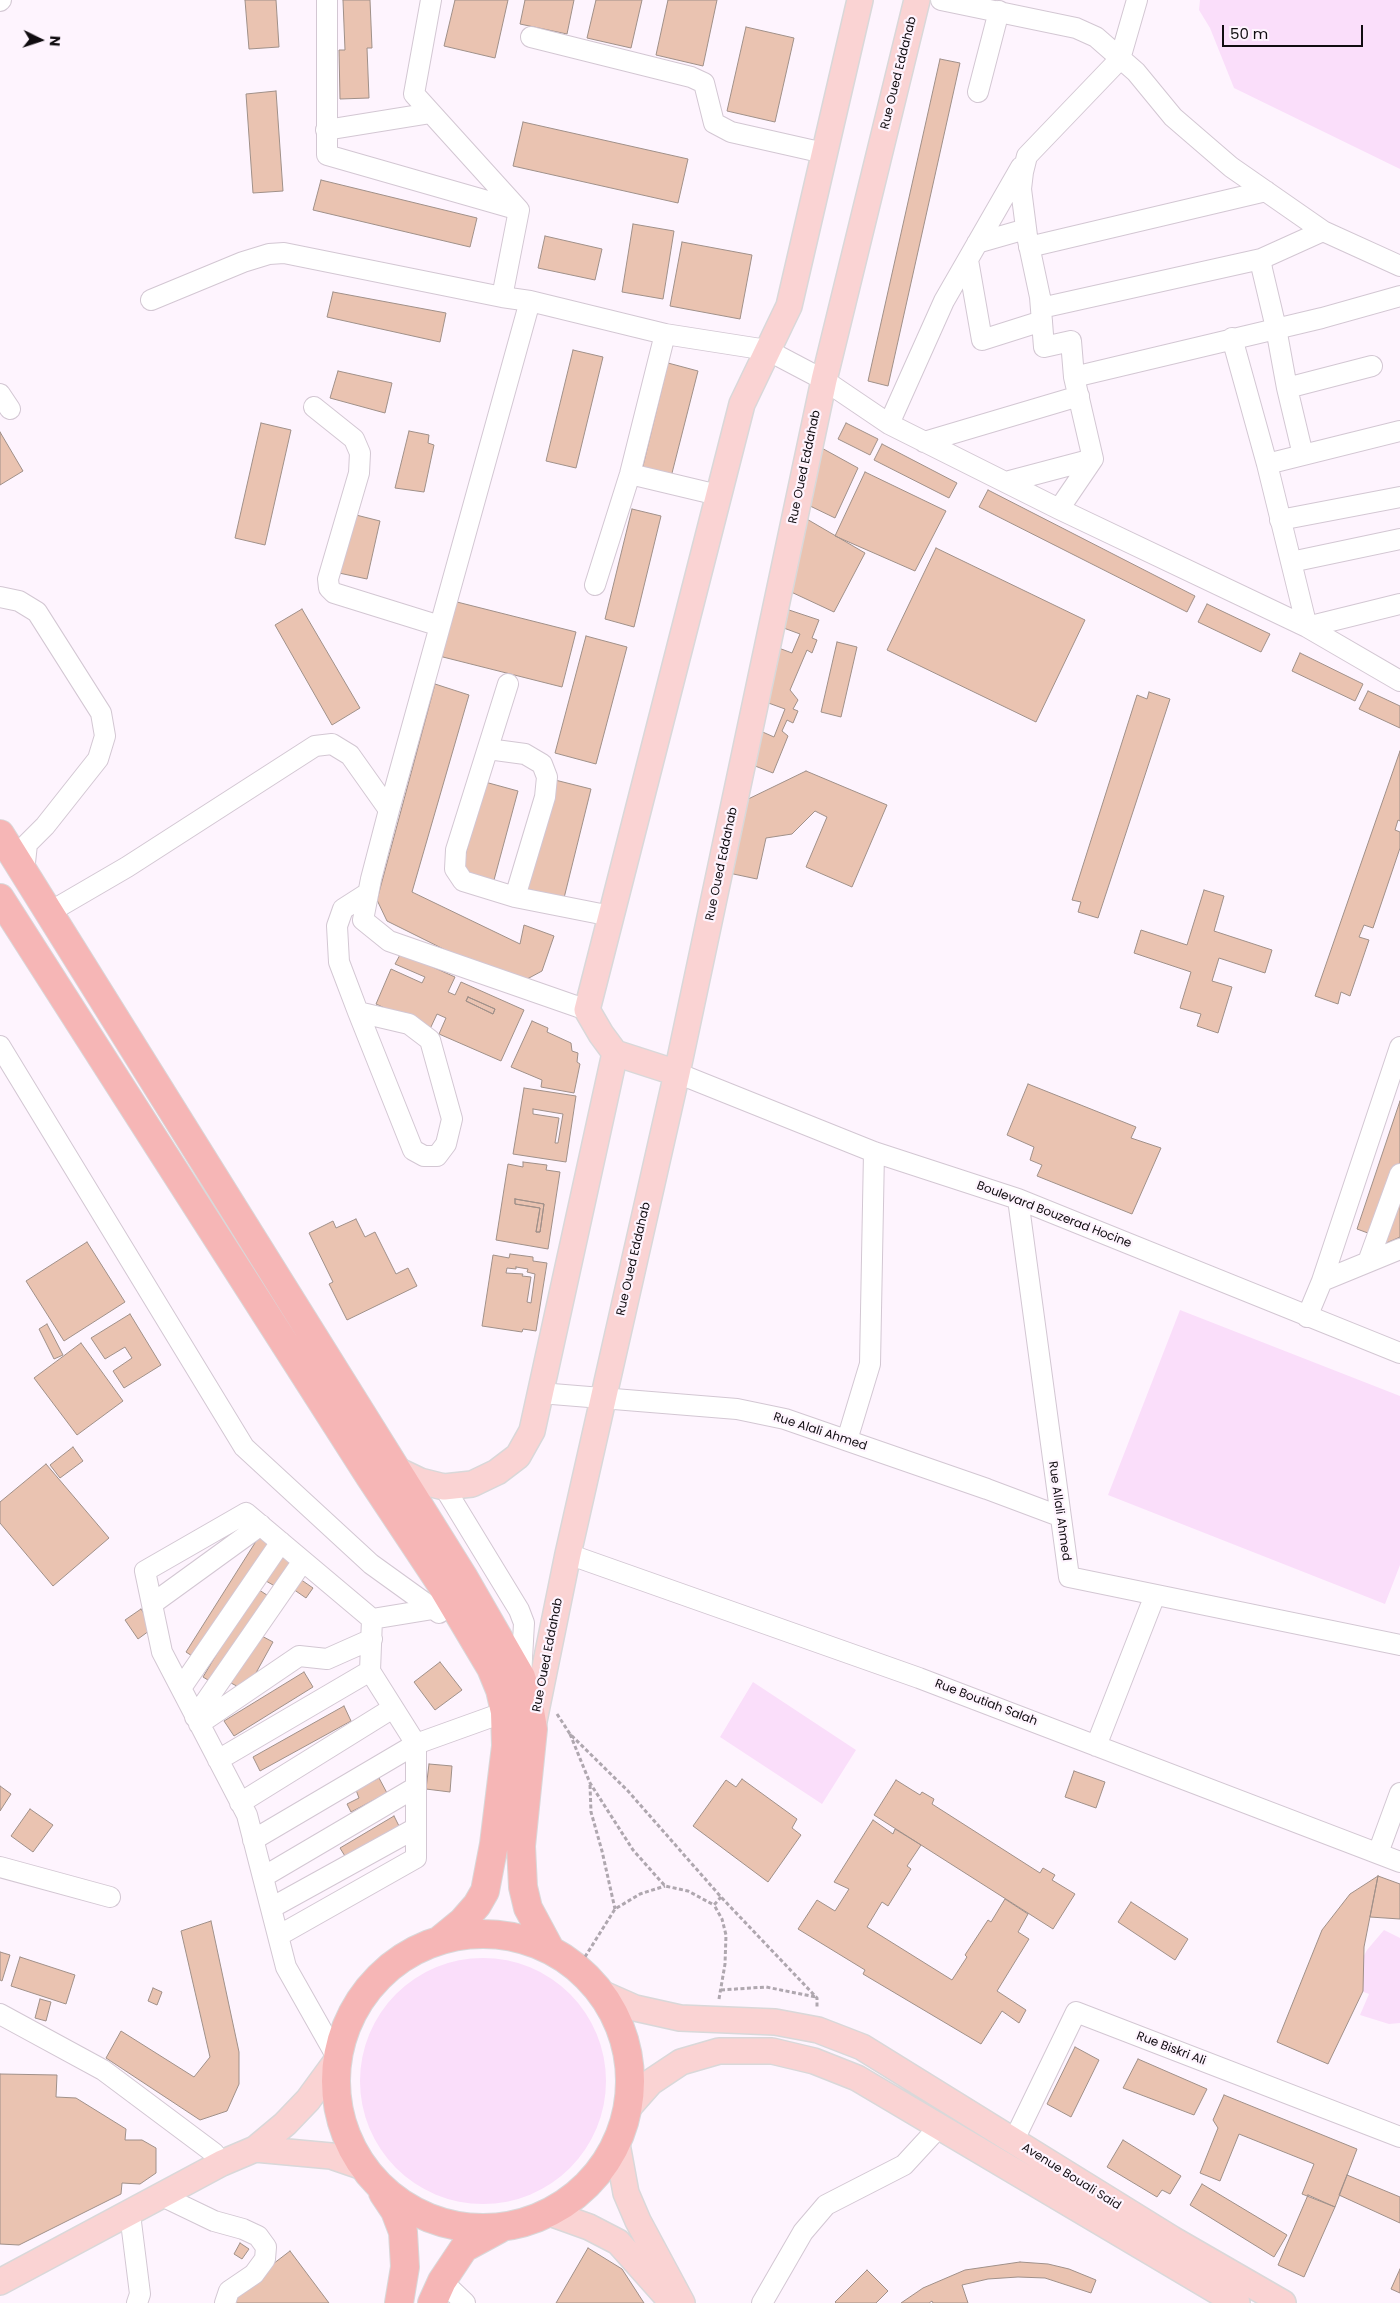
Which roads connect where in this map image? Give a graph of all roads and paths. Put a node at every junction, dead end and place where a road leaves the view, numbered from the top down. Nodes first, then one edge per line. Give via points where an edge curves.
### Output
1 (327, 0) edge
2 (431, 0) edge
3 (860, 0) edge
4 (917, 0) edge
5 (941, 0) edge
6 (1137, 0) edge
7 (999, 11) junction
8 (531, 37) dead end
9 (1120, 60) junction
10 (978, 92) dead end
11 (431, 112) junction
12 (326, 130) junction
13 (824, 154) junction
14 (1027, 156) junction
15 (1266, 191) junction
16 (519, 210) junction
17 (1323, 231) junction
18 (1027, 238) junction
19 (972, 251) junction
20 (1261, 259) junction
21 (1400, 266) edge
22 (1400, 296) edge
23 (502, 297) junction
24 (151, 300) dead end
25 (530, 300) junction
26 (1041, 314) junction
27 (1276, 328) junction
28 (665, 334) junction
29 (1232, 338) junction
30 (767, 350) junction
31 (1372, 366) dead end
32 (1074, 377) junction
33 (824, 380) junction
34 (1286, 388) junction
35 (1079, 396) junction
36 (314, 407) dead end
37 (889, 424) junction
38 (1400, 431) edge
39 (924, 442) junction
40 (1303, 455) junction
41 (1093, 459) junction
42 (1267, 464) junction
43 (630, 474) junction
44 (1006, 482) junction
45 (718, 495) junction
46 (1400, 497) edge
47 (1059, 508) junction
48 (1280, 520) junction
49 (1400, 539) edge
50 (1291, 562) junction
51 (595, 585) dead end
52 (0, 597) edge
53 (1400, 604) edge
54 (440, 626) junction
55 (1307, 627) junction
56 (1400, 681) edge
57 (508, 684) dead end
58 (488, 750) junction
59 (389, 810) junction
60 (0, 834) edge
61 (24, 872) junction
62 (368, 893) junction
63 (515, 897) junction
64 (1, 900) edge
65 (48, 913) junction
66 (611, 916) junction
67 (588, 1010) junction
68 (358, 1012) junction
69 (0, 1046) edge
70 (1400, 1047) edge
71 (615, 1053) junction
72 (678, 1072) junction
73 (874, 1152) junction
74 (1400, 1176) edge
75 (1018, 1199) junction
76 (1400, 1249) edge
77 (1368, 1262) junction
78 (1322, 1281) junction
79 (1307, 1317) junction
80 (1400, 1352) edge
81 (540, 1393) junction
82 (602, 1399) junction
83 (847, 1440) junction
84 (398, 1470) junction
85 (444, 1487) junction
86 (1059, 1516) junction
87 (261, 1525) junction
88 (281, 1542) junction
89 (568, 1554) junction
90 (303, 1560) junction
91 (1155, 1595) junction
92 (152, 1604) junction
93 (433, 1609) junction
94 (372, 1629) junction
95 (472, 1638) junction
96 (1400, 1644) edge
97 (370, 1671) junction
98 (531, 1683) junction
99 (181, 1688) junction
100 (393, 1708) junction
101 (505, 1712) junction
102 (197, 1720) junction
103 (570, 1734) junction
104 (416, 1744) junction
105 (1096, 1746) junction
106 (218, 1760) junction
107 (590, 1783) junction
108 (416, 1787) junction
109 (1400, 1793) edge
110 (240, 1803) junction
111 (416, 1828) junction
112 (253, 1840) junction
113 (1378, 1853) junction
114 (1400, 1862) edge
115 (0, 1868) edge
116 (263, 1877) junction
117 (665, 1886) junction
118 (110, 1897) dead end
119 (721, 1897) junction
120 (714, 1905) junction
121 (271, 1908) junction
122 (615, 1909) junction
123 (278, 1936) junction
124 (441, 1940) junction
125 (550, 1949) junction
126 (578, 1968) junction
127 (602, 1993) junction
128 (816, 1998) junction
129 (0, 2014) edge
130 (818, 2030) junction
131 (338, 2059) junction
132 (628, 2108) junction
133 (938, 2127) junction
134 (1400, 2136) edge
135 (1013, 2142) junction
136 (617, 2144) junction
137 (255, 2149) junction
138 (222, 2163) junction
139 (371, 2176) junction
140 (162, 2196) junction
141 (550, 2213) junction
142 (130, 2214) junction
143 (500, 2228) junction
144 (0, 2282) edge
145 (437, 2292) edge
146 (1271, 2300) edge
147 (137, 2303) edge
148 (225, 2303) edge
149 (399, 2303) edge
150 (465, 2303) edge
151 (673, 2303) edge
152 (682, 2303) edge
153 (762, 2303) edge
154 (1237, 2303) edge

1 - 12 street
2 - 11 street via 414,94
3 - 13 main road
4 - 33 main road, Rue Oued Eddahab
5 - 7 street
6 - 9 street
7 - 9 street via 1076,28 1096,36
7 - 10 street
8 - 13 street via 691,77 704,83 714,123 731,132
9 - 14 street
9 - 15 street via 1136,72 1173,117 1231,167
11 - 12 street
11 - 16 street
12 - 16 street via 327,155
13 - 30 main road via 789,306
14 - 18 street via 1021,189
14 - 19 street
15 - 17 street
15 - 18 street
16 - 23 street
17 - 20 street
17 - 21 street
18 - 19 street
18 - 26 street
19 - 26 street via 982,340
19 - 37 street via 944,301
20 - 26 street
20 - 27 street
22 - 27 street
23 - 24 street via 284,253 243,262
23 - 25 street
25 - 28 street
25 - 54 street
26 - 32 street via 1044,347 1071,341
27 - 29 street
27 - 34 street
28 - 30 street
28 - 43 street
29 - 32 street
29 - 42 street
30 - 33 street
30 - 45 main road via 742,404
31 - 34 street
32 - 35 street
33 - 37 street
33 - 72 main road, Rue Oued Eddahab
34 - 40 street
35 - 39 street
35 - 41 street
36 - 54 street via 354,439 360,453 359,473 328,579 329,588 334,593
37 - 39 street
38 - 40 street
39 - 44 street
40 - 42 street
41 - 44 street
41 - 47 street
42 - 48 street
43 - 45 street
43 - 51 street
44 - 47 street
45 - 66 main road
46 - 48 street
47 - 55 street
48 - 50 street
49 - 50 street
50 - 55 street
52 - 61 street via 19,601 36,612 101,713 105,736 98,759 27,844
53 - 55 street
54 - 59 street
55 - 56 street
57 - 58 street
58 - 63 street via 456,850 455,869 463,881
58 - 63 street via 525,754 542,764 547,777
59 - 62 street
59 - 65 street via 350,755 332,744 315,746 127,867
60 - 61 highway
61 - 65 highway
62 - 67 street via 363,920 389,941
62 - 68 street via 343,908 336,926 339,962
63 - 66 street
64 - 95 highway via 441,1584
65 - 84 highway
66 - 67 main road
67 - 71 main road
68 - 68 street via 413,1150 424,1156 437,1156 446,1144 452,1119 430,1040 409,1024
69 - 93 street via 244,1447 372,1564
70 - 78 street
71 - 72 main road
71 - 81 main road
72 - 73 street, Boulevard Bouzerad Hocine
72 - 82 main road, Rue Oued Eddahab
73 - 75 street, Boulevard Bouzerad Hocine
73 - 83 street via 870,1364
74 - 77 street
75 - 79 street, Boulevard Bouzerad Hocine
75 - 86 street, Rue Allali Ahmed
76 - 77 street
77 - 78 street
78 - 79 street
79 - 80 street, Boulevard Bouzerad Hocine
81 - 82 street, Rue Alali Ahmed
81 - 85 main road via 532,1431 518,1456 497,1472 472,1484
82 - 83 street, Rue Alali Ahmed via 737,1409 785,1418
82 - 89 main road, Rue Oued Eddahab
83 - 86 street, Rue Alali Ahmed
84 - 85 main road via 420,1481
84 - 98 highway
85 - 98 street via 522,1616
86 - 91 street, Rue Allali Ahmed via 1068,1577
87 - 88 street
87 - 92 street
87 - 92 street via 246,1513 145,1571
88 - 90 street
88 - 99 street
89 - 98 main road, Rue Oued Eddahab
89 - 105 street, Rue Boutiah Salah via 919,1678
90 - 94 street
90 - 102 street
91 - 96 street, Rue Allali Ahmed
91 - 105 street
92 - 99 street via 162,1652
93 - 94 street
93 - 95 street
94 - 97 street
94 - 102 street via 327,1660 299,1656
95 - 101 highway via 500,1690
97 - 100 street
97 - 106 street
98 - 103 path
98 - 125 highway via 528,1699 533,1729 521,1846 523,1887 528,1908
99 - 102 street
100 - 104 street
100 - 110 street
101 - 104 street
101 - 124 highway via 506,1746 485,1891 463,1921
102 - 106 street
103 - 107 path
103 - 119 path via 628,1791
104 - 108 street
104 - 112 street
105 - 113 street, Rue Boutiah Salah
106 - 110 street
107 - 117 path via 634,1850
107 - 122 path via 590,1812
108 - 111 street
108 - 116 street
109 - 113 street
110 - 112 street via 247,1815
111 - 121 street
111 - 123 street via 416,1858
112 - 116 street
113 - 114 street, Rue Boutiah Salah
115 - 118 street
116 - 121 street
117 - 120 path via 688,1891
117 - 122 path via 640,1894
119 - 120 path
119 - 128 path
120 - 128 path via 726,1935 720,1990 766,1987
121 - 123 street
122 - 126 path
123 - 131 street via 286,1967
124 - 125 highway via 478,1934 515,1937
124 - 131 highway via 404,1957 372,1984 350,2019
125 - 126 highway
126 - 127 highway
127 - 130 main road, Avenue Bouali Said via 635,2008 680,2018 774,2022
127 - 132 highway via 621,2028 630,2068
128 - 130 path
129 - 138 street via 103,2070 214,2153
130 - 135 main road, Avenue Bouali Said via 862,2047
131 - 137 main road via 308,2100
131 - 139 highway via 337,2097 346,2134
132 - 133 main road via 651,2082 681,2062 719,2051 772,2052 814,2060 856,2078
132 - 136 highway
133 - 153 street via 904,2165 826,2205 803,2232
133 - 154 main road
134 - 135 street, Rue Biskri Ali via 1076,2012
135 - 146 main road, Avenue Bouali Said
136 - 141 highway via 589,2184
136 - 152 main road via 626,2192 638,2222
137 - 138 main road
137 - 139 main road via 331,2156
138 - 140 main road
139 - 143 highway via 414,2212 456,2227
139 - 149 highway via 395,2211 403,2232 405,2266
140 - 142 main road
140 - 148 street via 214,2220 244,2229 258,2236 266,2247 265,2258 254,2274 229,2291
141 - 143 highway via 526,2223
141 - 151 main road via 618,2242
142 - 144 main road
142 - 147 street via 140,2294
143 - 145 highway via 464,2248
145 - 150 street

